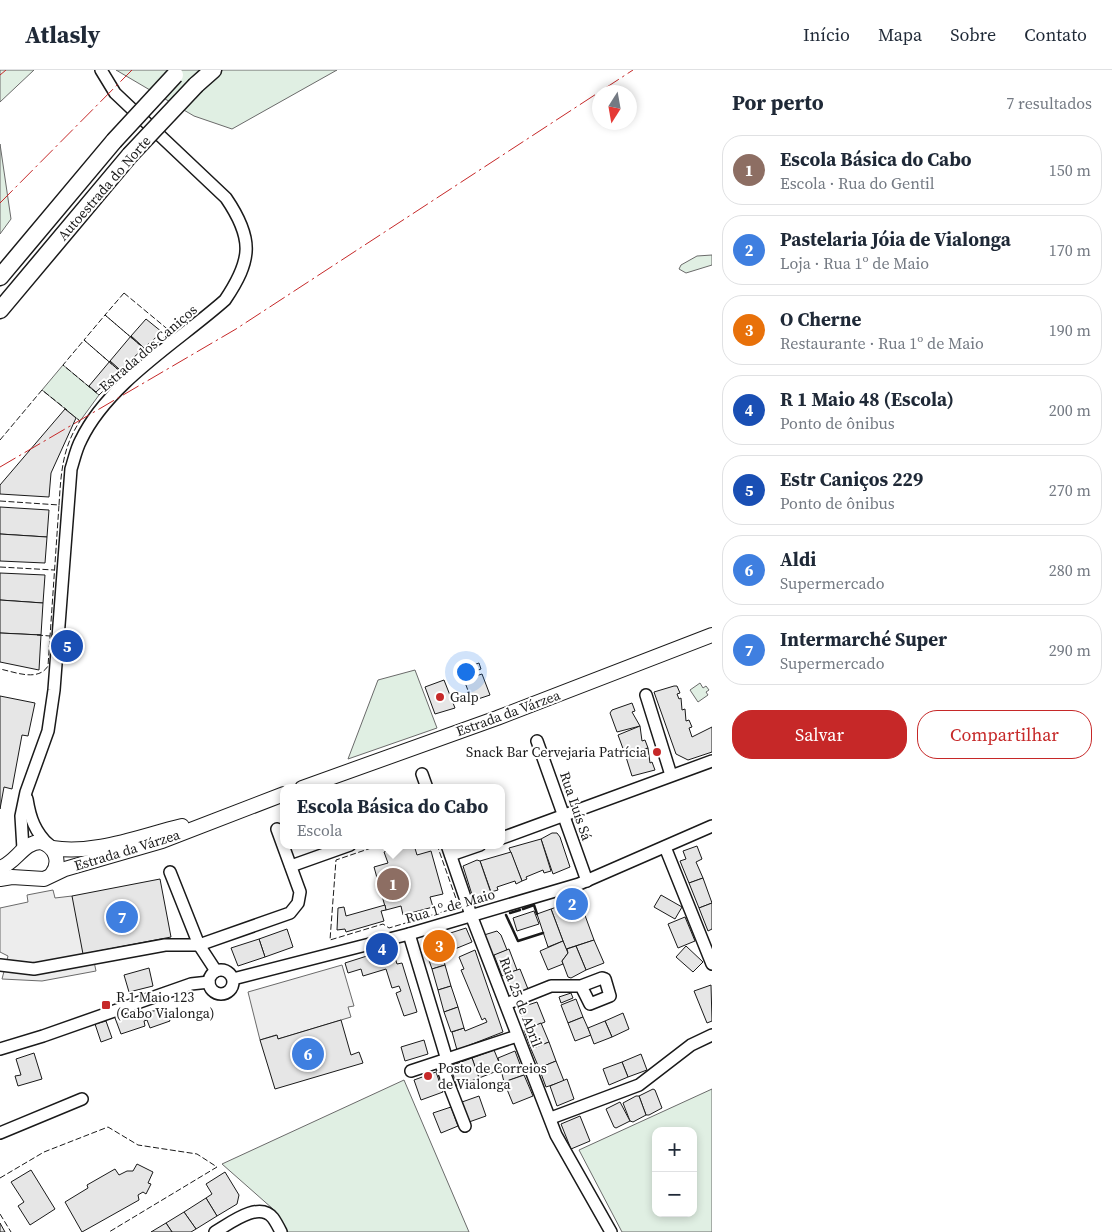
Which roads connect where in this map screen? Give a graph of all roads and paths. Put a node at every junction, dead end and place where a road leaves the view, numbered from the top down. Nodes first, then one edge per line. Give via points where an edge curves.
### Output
1 (101, 70) edge
2 (213, 70) edge
3 (177, 72) edge
4 (0, 277) edge
5 (0, 310) edge
6 (712, 635) edge
7 (646, 695) dead end
8 (537, 741) dead end
9 (712, 761) edge
10 (422, 774) dead end
11 (671, 775) junction
12 (313, 784) edge
13 (426, 784) edge
14 (26, 792) junction
15 (280, 795) edge
16 (229, 814) junction
17 (563, 816) junction
18 (712, 826) edge
19 (277, 829) dead end
20 (280, 837) edge
21 (505, 837) edge
22 (50, 847) junction
23 (665, 847) junction
24 (285, 849) edge
25 (339, 849) edge
26 (449, 850) edge
27 (22, 852) junction
28 (291, 866) junction
29 (0, 868) edge
30 (170, 872) dead end
31 (52, 874) junction
32 (31, 878) junction
33 (0, 879) edge
34 (587, 881) junction
35 (471, 915) junction
36 (409, 934) junction
37 (199, 945) junction
38 (712, 964) edge
39 (0, 965) edge
40 (216, 971) junction
41 (233, 979) junction
42 (209, 982) junction
43 (581, 986) dead end
44 (506, 1004) junction
45 (712, 1035) edge
46 (517, 1036) junction
47 (0, 1048) edge
48 (443, 1061) junction
49 (412, 1071) dead end
50 (82, 1099) dead end
51 (551, 1118) junction
52 (464, 1126) dead end
53 (2, 1128) edge
54 (215, 1232) edge
55 (281, 1232) edge
56 (611, 1232) edge

1 - 14 street, Estrada dos Caniços via 115,93 226,198 245,235 246,260 238,281 225,300 118,390 81,440 71,469 48,731
2 - 5 highway, Autoestrada do Norte, bridge via 130,155
3 - 4 highway, Autoestrada do Norte, bridge via 114,141
6 - 12 main road, Estrada da Várzea
7 - 11 street
8 - 17 street, Rua Luís Sá
9 - 11 street
10 - 13 street
11 - 17 street
14 - 22 street via 31,819 38,835
14 - 27 street, Estrada dos Caniços via 21,816
15 - 16 main road, Estrada da Várzea
16 - 22 main road, Estrada da Várzea via 86,850
16 - 31 main road, Estrada da Várzea via 162,842
17 - 21 street
17 - 34 street, Rua Luís Sá
18 - 23 street, Rua 1º de Maio
19 - 20 street
22 - 27 main road, Estrada da Várzea via 36,842
22 - 31 main road, Estrada da Várzea via 57,863
23 - 34 street, Rua 1º de Maio
23 - 38 street
24 - 28 street
25 - 28 street
26 - 35 street, Rua 25 de Abril
27 - 29 main road, Estrada da Várzea
27 - 32 main road via 21,868
28 - 37 street via 300,896 292,911
30 - 37 street
31 - 32 main road, Estrada da Várzea via 44,879
32 - 33 main road, Estrada da Várzea
34 - 35 street, Rua 1º de Maio
35 - 36 street, Rua 1º de Maio
35 - 44 street, Rua 25 de Abril
36 - 41 street, Rua 1º de Maio
36 - 48 street
37 - 39 street via 165,945 34,969
37 - 40 street
40 - 41 street via 227,971
40 - 42 street
41 - 42 street via 230,990 224,994 214,992
42 - 47 street via 190,984
43 - 44 street via 551,986
44 - 46 street, Rua 25 de Abril
45 - 51 street via 691,1045 631,1090
46 - 48 street
46 - 51 street, Rua 25 de Abril
48 - 49 street
48 - 52 street
50 - 53 street
51 - 56 street, Rua 25 de Abril via 556,1135
54 - 55 street via 244,1215 256,1212 273,1217

